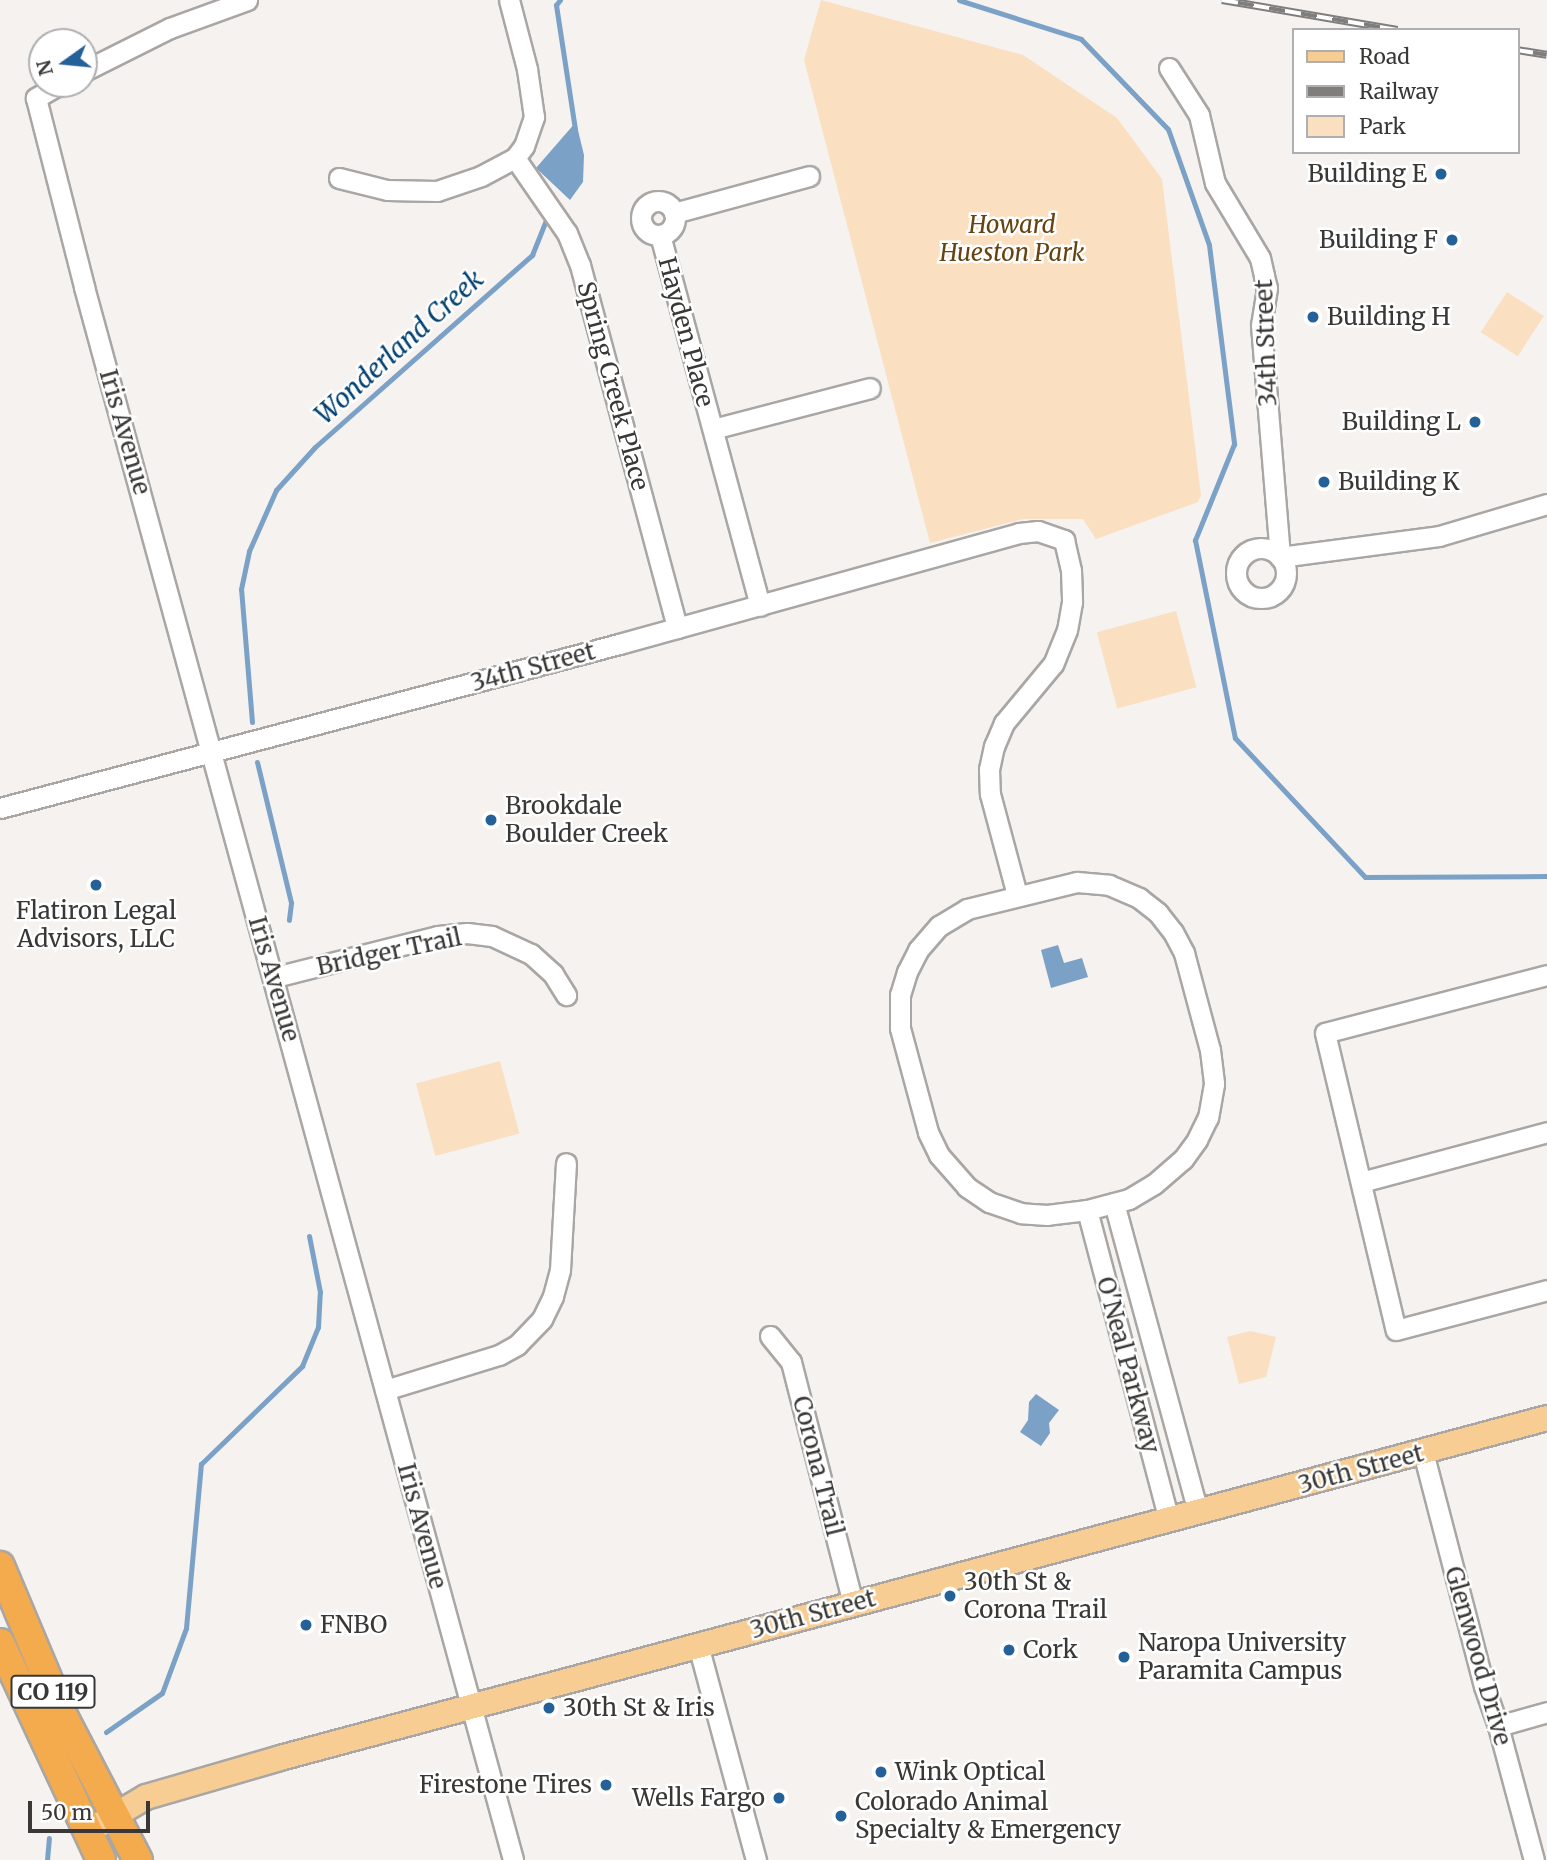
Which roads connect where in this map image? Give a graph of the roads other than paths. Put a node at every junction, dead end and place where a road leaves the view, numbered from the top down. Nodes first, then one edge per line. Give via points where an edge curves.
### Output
1 (247, 0) edge
2 (509, 0) edge
3 (98, 64) edge
4 (1169, 68) dead end
5 (36, 98) edge
6 (521, 165) junction
7 (809, 176) dead end
8 (339, 178) dead end
9 (674, 212) junction
10 (660, 235) junction
11 (870, 388) dead end
12 (713, 429) junction
13 (1547, 504) edge
14 (760, 606) junction
15 (677, 628) junction
16 (210, 753) junction
17 (0, 808) edge
18 (1017, 895) junction
19 (1547, 975) edge
20 (275, 977) junction
21 (566, 995) dead end
22 (1547, 1132) edge
23 (566, 1163) dead end
24 (1361, 1182) junction
25 (1114, 1203) junction
26 (1087, 1210) junction
27 (1547, 1290) edge
28 (770, 1336) dead end
29 (385, 1390) junction
30 (1547, 1418) edge
31 (1423, 1452) junction
32 (1198, 1512) junction
33 (1169, 1520) junction
34 (0, 1566) edge
35 (853, 1604) junction
36 (0, 1643) edge
37 (698, 1645) junction
38 (471, 1704) junction
39 (1547, 1712) edge
40 (1498, 1726) junction
41 (113, 1816) junction
42 (88, 1832) junction
43 (101, 1860) edge
44 (138, 1860) edge
45 (513, 1860) edge
46 (756, 1860) edge
47 (1534, 1860) edge

1 - 3 street via 170,29
2 - 6 street via 534,117
4 - 13 street, 34th Street via 1199,115 1215,183 1260,258 1267,288 1261,325 1280,557 1439,536
5 - 16 street, Iris Avenue
6 - 8 street via 437,191 387,190
6 - 15 street, Spring Creek Place via 567,233 580,265
7 - 9 street, Hayden Place
9 - 10 street, Hayden Place via 671,229
9 - 10 street, Hayden Place via 662,201 650,202 643,210 643,226
10 - 12 street, Hayden Place
11 - 12 street, Hayden Place
12 - 14 street, Hayden Place
14 - 15 street, 34th Street
14 - 18 street, 34th Street via 1019,533 1038,531 1064,540 1071,570 1067,630 1053,664 1004,723 989,769 990,794
15 - 16 street, 34th Street
16 - 17 street, 34th Street
16 - 20 street, Iris Avenue
18 - 25 street via 1077,882 1109,885 1139,898 1158,913 1184,953 1210,1050 1214,1084 1208,1117 1183,1159 1154,1184
18 - 26 street via 967,909 939,926 906,972 900,995 900,1028 928,1132 959,1180 989,1202 1021,1213
19 - 24 street via 1325,1033
20 - 21 street, Bridger Trail via 438,936 467,933 492,936 531,954 553,974
20 - 29 street, Iris Avenue
22 - 24 street
23 - 29 street via 560,1270 541,1319 517,1345 499,1355
24 - 27 street via 1396,1330
25 - 26 street
25 - 32 street, O'Neal Parkway
26 - 33 street, O'Neal Parkway
28 - 35 street, Corona Trail via 791,1362
29 - 38 street, Iris Avenue
30 - 31 main road, 30th Street
31 - 32 main road, 30th Street
31 - 40 street, Glenwood Drive
32 - 33 main road, 30th Street
33 - 35 main road, 30th Street
34 - 41 highway, CO 119 via 64,1718
35 - 37 main road, 30th Street
36 - 42 highway, CO 119
37 - 38 main road, 30th Street
37 - 46 street
38 - 41 main road, 30th Street via 154,1794
38 - 45 street, Iris Avenue
39 - 40 street
40 - 47 street, Glenwood Drive
41 - 42 main road, 30th Street
41 - 44 highway, CO 119
42 - 43 highway, CO 119

